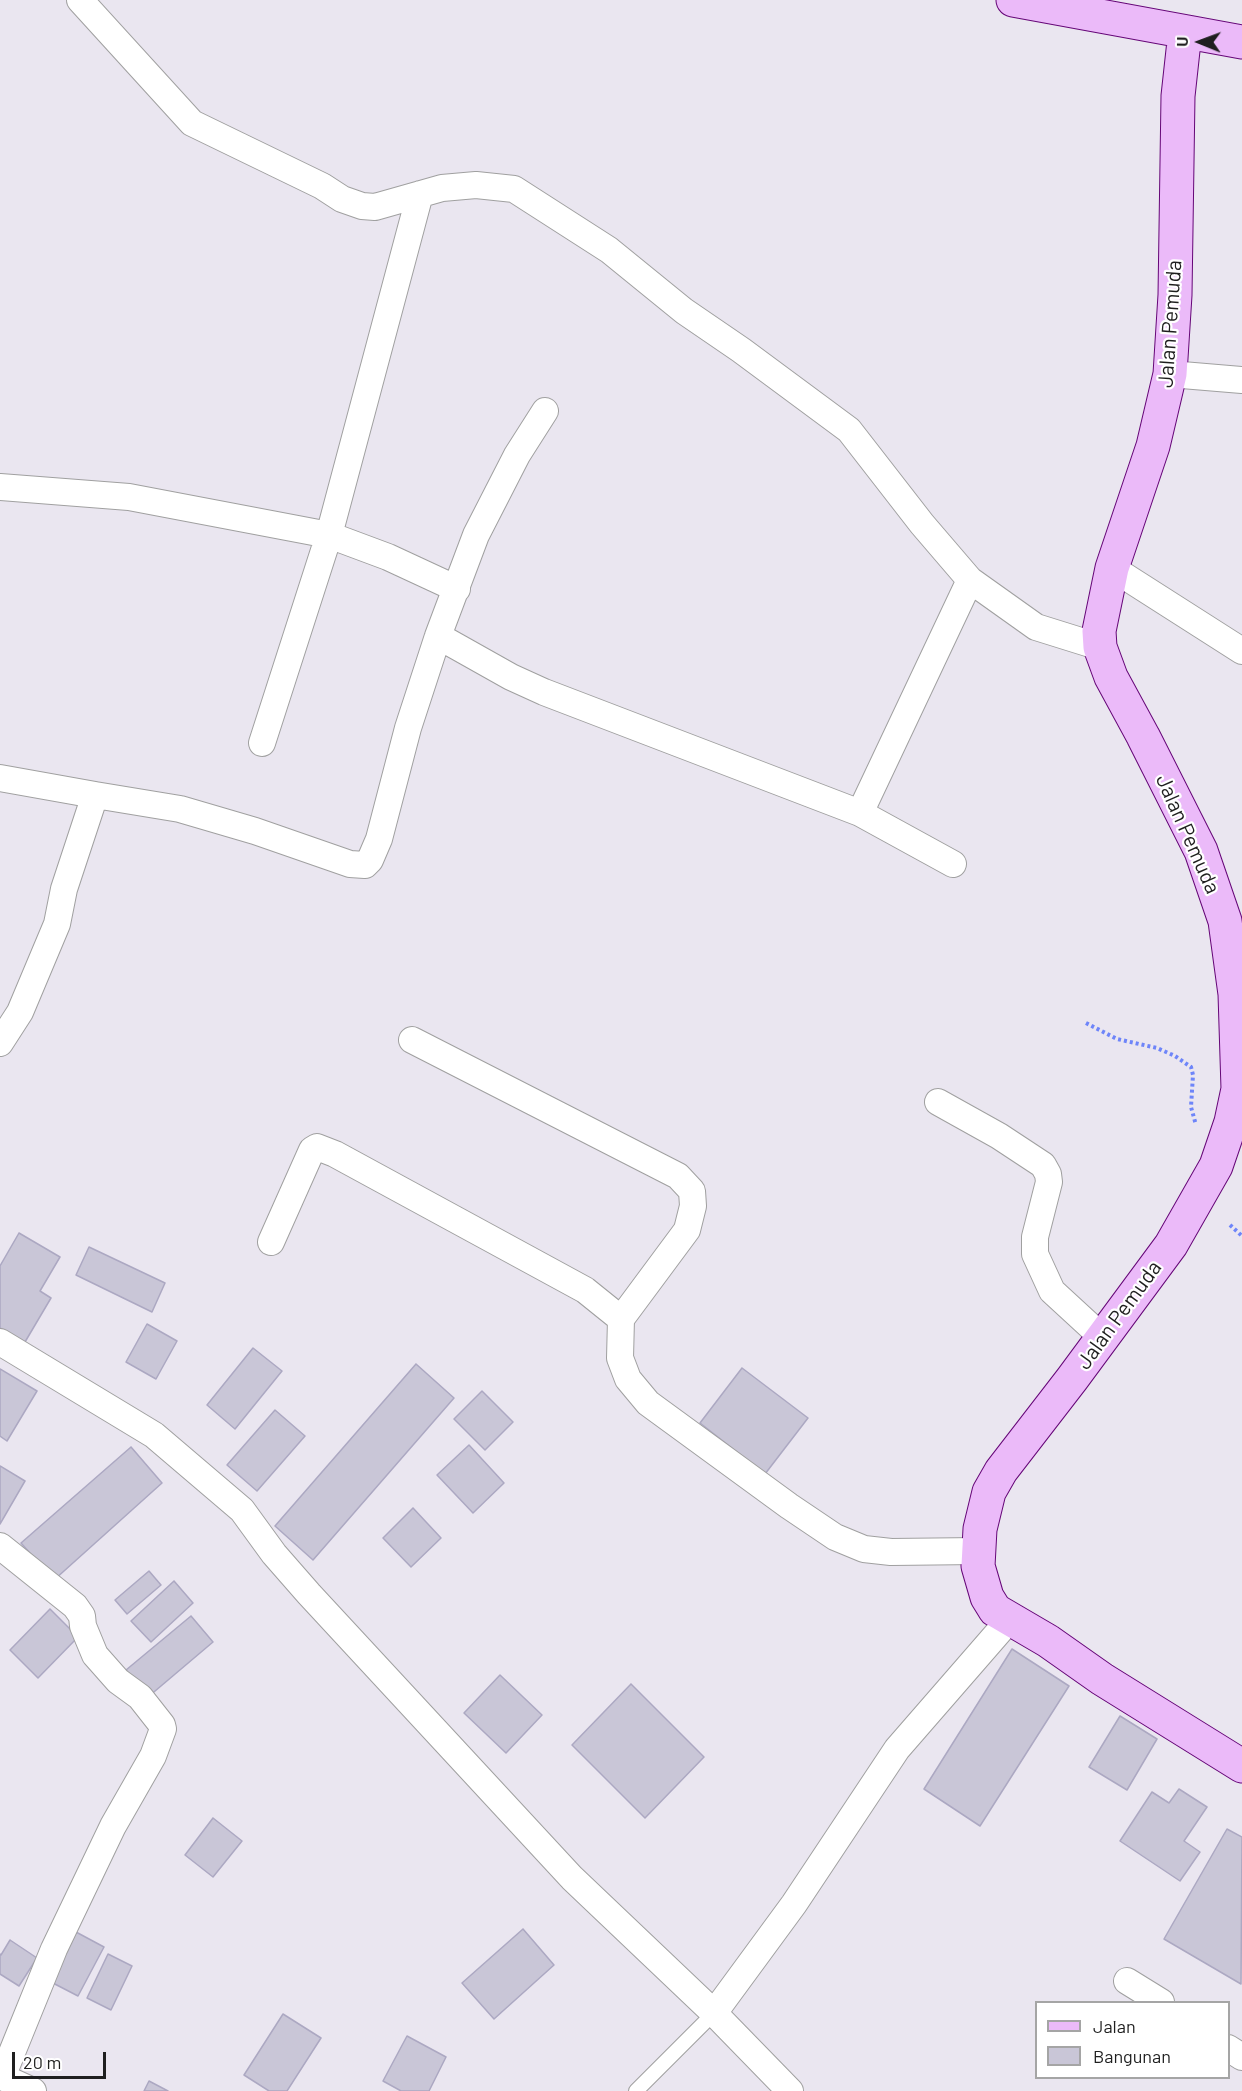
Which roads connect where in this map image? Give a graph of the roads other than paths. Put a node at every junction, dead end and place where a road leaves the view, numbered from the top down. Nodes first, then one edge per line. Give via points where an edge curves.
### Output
1 (80, 0) edge
2 (1013, 0) edge
3 (1185, 32) junction
4 (1238, 38) edge
5 (420, 194) junction
6 (1170, 374) junction
7 (1242, 380) edge
8 (545, 411) dead end
9 (0, 487) edge
10 (328, 535) junction
11 (1112, 568) junction
12 (970, 580) junction
13 (457, 589) junction
14 (438, 636) junction
15 (1100, 647) junction
16 (1242, 651) edge
17 (262, 743) dead end
18 (0, 778) edge
19 (95, 795) junction
20 (860, 813) junction
21 (953, 864) dead end
22 (1233, 923) edge
23 (412, 1040) dead end
24 (0, 1043) edge
25 (938, 1102) dead end
26 (271, 1242) dead end
27 (621, 1319) junction
28 (1102, 1337) junction
29 (0, 1342) edge
30 (0, 1546) edge
31 (978, 1551) junction
32 (1010, 1619) junction
33 (1242, 1766) edge
34 (1127, 1981) dead end
35 (1159, 2001) edge
36 (714, 2013) junction
37 (1, 2076) edge
38 (33, 2091) edge
39 (636, 2091) edge
40 (790, 2091) edge

1 - 5 street via 192,123 322,186 342,200 375,207
2 - 3 street
3 - 4 street
3 - 6 street, Jalan Pemuda via 1178,96
5 - 10 street
5 - 12 street via 476,184 514,189 609,250 684,311 849,430
6 - 7 street
6 - 11 street, Jalan Pemuda via 1153,446
8 - 13 street via 517,455 476,535
9 - 10 street via 129,497
10 - 13 street
10 - 17 street
11 - 15 street, Jalan Pemuda via 1099,631
11 - 16 street
12 - 15 street via 1036,627
12 - 20 street
13 - 14 street
14 - 19 street via 408,728 379,839 364,865 335,860 180,808
14 - 20 street via 544,692
15 - 22 street, Jalan Pemuda via 1111,677 1201,851
18 - 19 street
19 - 24 street via 57,924 20,1012
20 - 21 street
22 - 28 street, Jalan Pemuda via 1238,1089 1231,1122 1216,1166 1171,1245
23 - 27 street via 678,1176 692,1191 687,1230
25 - 28 street via 1043,1165 1049,1182 1035,1237 1035,1254 1052,1291
26 - 27 street via 309,1155 317,1147 377,1175 585,1290
27 - 31 street via 620,1358 628,1379 648,1403 835,1537 864,1549 891,1552
28 - 31 street, Jalan Pemuda via 1001,1471 989,1492
29 - 36 street via 154,1435 242,1510 309,1594 572,1878
30 - 37 street via 75,1606 95,1655 118,1682 140,1697 163,1729 153,1756 113,1826 54,1949
31 - 32 street, Jalan Pemuda via 981,1582 987,1597 995,1610
32 - 33 street, Jalan Pemuda
32 - 36 street via 897,1749 794,1904
34 - 35 street
36 - 39 lane
36 - 40 street
37 - 38 street

